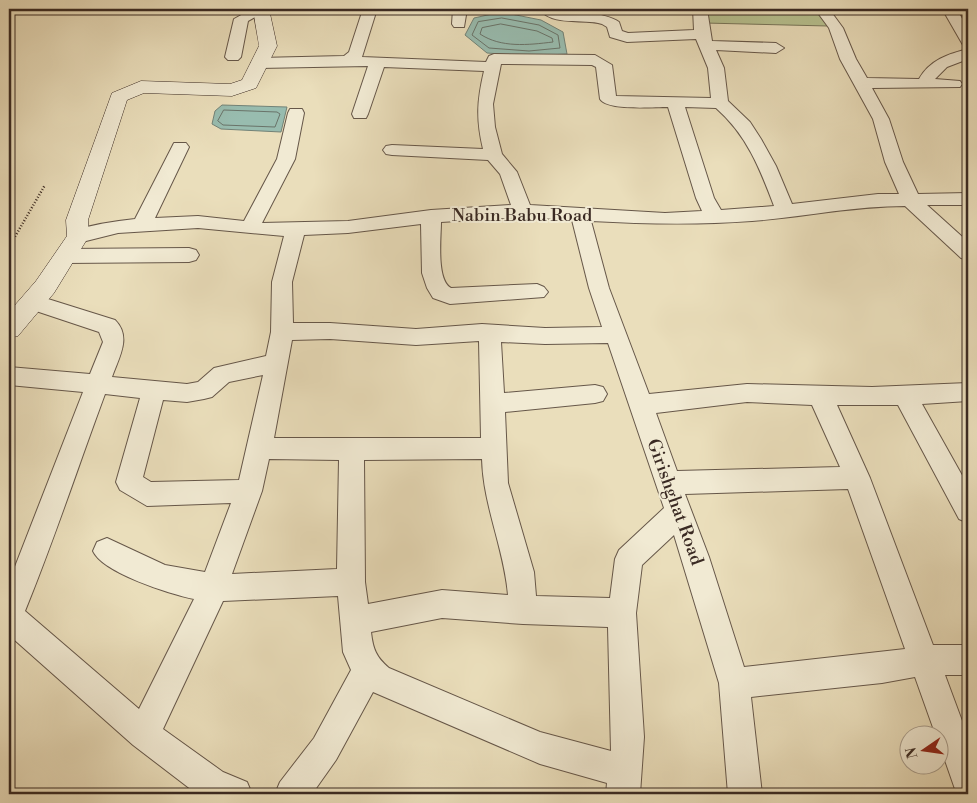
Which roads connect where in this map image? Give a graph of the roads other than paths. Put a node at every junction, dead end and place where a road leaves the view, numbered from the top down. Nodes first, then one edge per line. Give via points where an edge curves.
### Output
1 (261, 9) edge
2 (370, 9) edge
3 (460, 9) edge
4 (546, 9) edge
5 (700, 9) edge
6 (822, 9) edge
7 (966, 10) edge
8 (592, 14) edge
9 (459, 24) dead end
10 (705, 40) junction
11 (968, 42) edge
12 (776, 48) dead end
13 (968, 54) edge
14 (233, 57) dead end
15 (348, 62) junction
16 (259, 63) junction
17 (378, 64) junction
18 (491, 67) junction
19 (860, 83) junction
20 (925, 84) junction
21 (954, 84) dead end
22 (675, 103) junction
23 (720, 103) junction
24 (296, 113) dead end
25 (360, 114) dead end
26 (180, 147) dead end
27 (392, 150) dead end
28 (493, 154) junction
29 (968, 199) edge
30 (912, 202) junction
31 (523, 211) junction
32 (786, 211) junction
33 (580, 215) junction
34 (431, 216) junction
35 (715, 217) junction
36 (142, 226) junction
37 (250, 227) junction
38 (296, 229) junction
39 (78, 236) junction
40 (968, 253) edge
41 (189, 255) dead end
42 (65, 256) junction
43 (538, 292) dead end
44 (32, 302) junction
45 (9, 329) edge
46 (282, 332) junction
47 (490, 333) junction
48 (615, 335) junction
49 (276, 364) junction
50 (9, 376) edge
51 (98, 384) junction
52 (154, 389) junction
53 (968, 392) edge
54 (595, 394) dead end
55 (820, 395) junction
56 (905, 395) junction
57 (492, 404) junction
58 (640, 405) junction
59 (259, 448) junction
60 (494, 448) junction
61 (354, 450) junction
62 (858, 478) junction
63 (668, 483) junction
64 (249, 491) junction
65 (968, 511) edge
66 (679, 512) junction
67 (107, 551) dead end
68 (351, 582) junction
69 (214, 586) junction
70 (523, 610) junction
71 (622, 614) junction
72 (9, 616) edge
73 (355, 621) junction
74 (925, 660) junction
75 (968, 660) edge
76 (368, 670) junction
77 (734, 683) junction
78 (144, 734) junction
79 (968, 780) edge
80 (624, 783) edge
81 (235, 794) edge
82 (292, 794) edge
83 (745, 794) edge

1 - 14 street via 241,19
1 - 16 street via 268,46
2 - 15 street via 356,54
3 - 9 street
4 - 8 street via 555,14
5 - 10 street
6 - 19 street via 836,28
7 - 11 street via 951,12
8 - 10 street via 611,23 615,34 626,38
10 - 12 street
10 - 23 street via 716,68
13 - 20 street via 930,71
15 - 16 street
15 - 17 street
16 - 39 street via 249,84 232,90 141,87 119,97 77,220
17 - 18 street
17 - 25 street
18 - 22 street via 492,61 498,59 595,60 604,66 608,99
18 - 28 street via 485,104 486,127
19 - 20 street
19 - 30 street via 881,119 894,162
20 - 21 street
22 - 23 street
22 - 35 street via 705,198
23 - 32 street via 737,116 757,142
24 - 37 street via 286,159
26 - 36 street
27 - 28 street
28 - 31 street via 508,172
29 - 30 street, Nabin Babu Road
30 - 32 street, Nabin Babu Road via 878,200
30 - 40 street
31 - 33 street, Nabin Babu Road
31 - 34 street, Nabin Babu Road
32 - 35 street, Nabin Babu Road
33 - 35 street, Nabin Babu Road via 665,219
33 - 48 street, Girishghat Road
34 - 38 street, Nabin Babu Road via 348,228
34 - 43 street via 432,278 437,290 450,296
36 - 37 street, Nabin Babu Road via 198,222
36 - 39 street, Nabin Babu Road via 118,227
37 - 38 street, Nabin Babu Road
38 - 46 street via 282,282
39 - 42 street
41 - 42 street
42 - 44 street
44 - 45 street
44 - 51 street via 111,330 114,342
46 - 47 street via 330,331 416,337
46 - 49 street
47 - 48 street
47 - 57 street
48 - 58 street, Girishghat Road
49 - 52 street via 222,374 197,392
49 - 59 street
50 - 51 street
51 - 52 street
51 - 72 street
52 - 64 street via 129,482 147,494
53 - 56 street
54 - 57 street
55 - 56 street
55 - 58 street via 747,393
55 - 62 street
56 - 65 street
57 - 60 street
58 - 63 street, Girishghat Road
59 - 61 street
59 - 64 street
60 - 61 street
60 - 70 street via 495,482 520,572
61 - 68 street via 350,465
62 - 63 street
62 - 74 street
63 - 66 street, Girishghat Road
64 - 69 street
66 - 71 street via 629,559
66 - 77 street, Girishghat Road
67 - 69 street via 172,581
68 - 69 street via 273,587
68 - 73 street
69 - 78 street
70 - 71 street
70 - 73 street via 442,604
71 - 80 street via 628,737
72 - 78 street
73 - 76 street via 358,652
74 - 75 street
74 - 77 street via 882,668
74 - 79 street
76 - 80 street via 378,679
76 - 82 street via 325,750
77 - 83 street, Girishghat Road
78 - 81 street via 211,784

